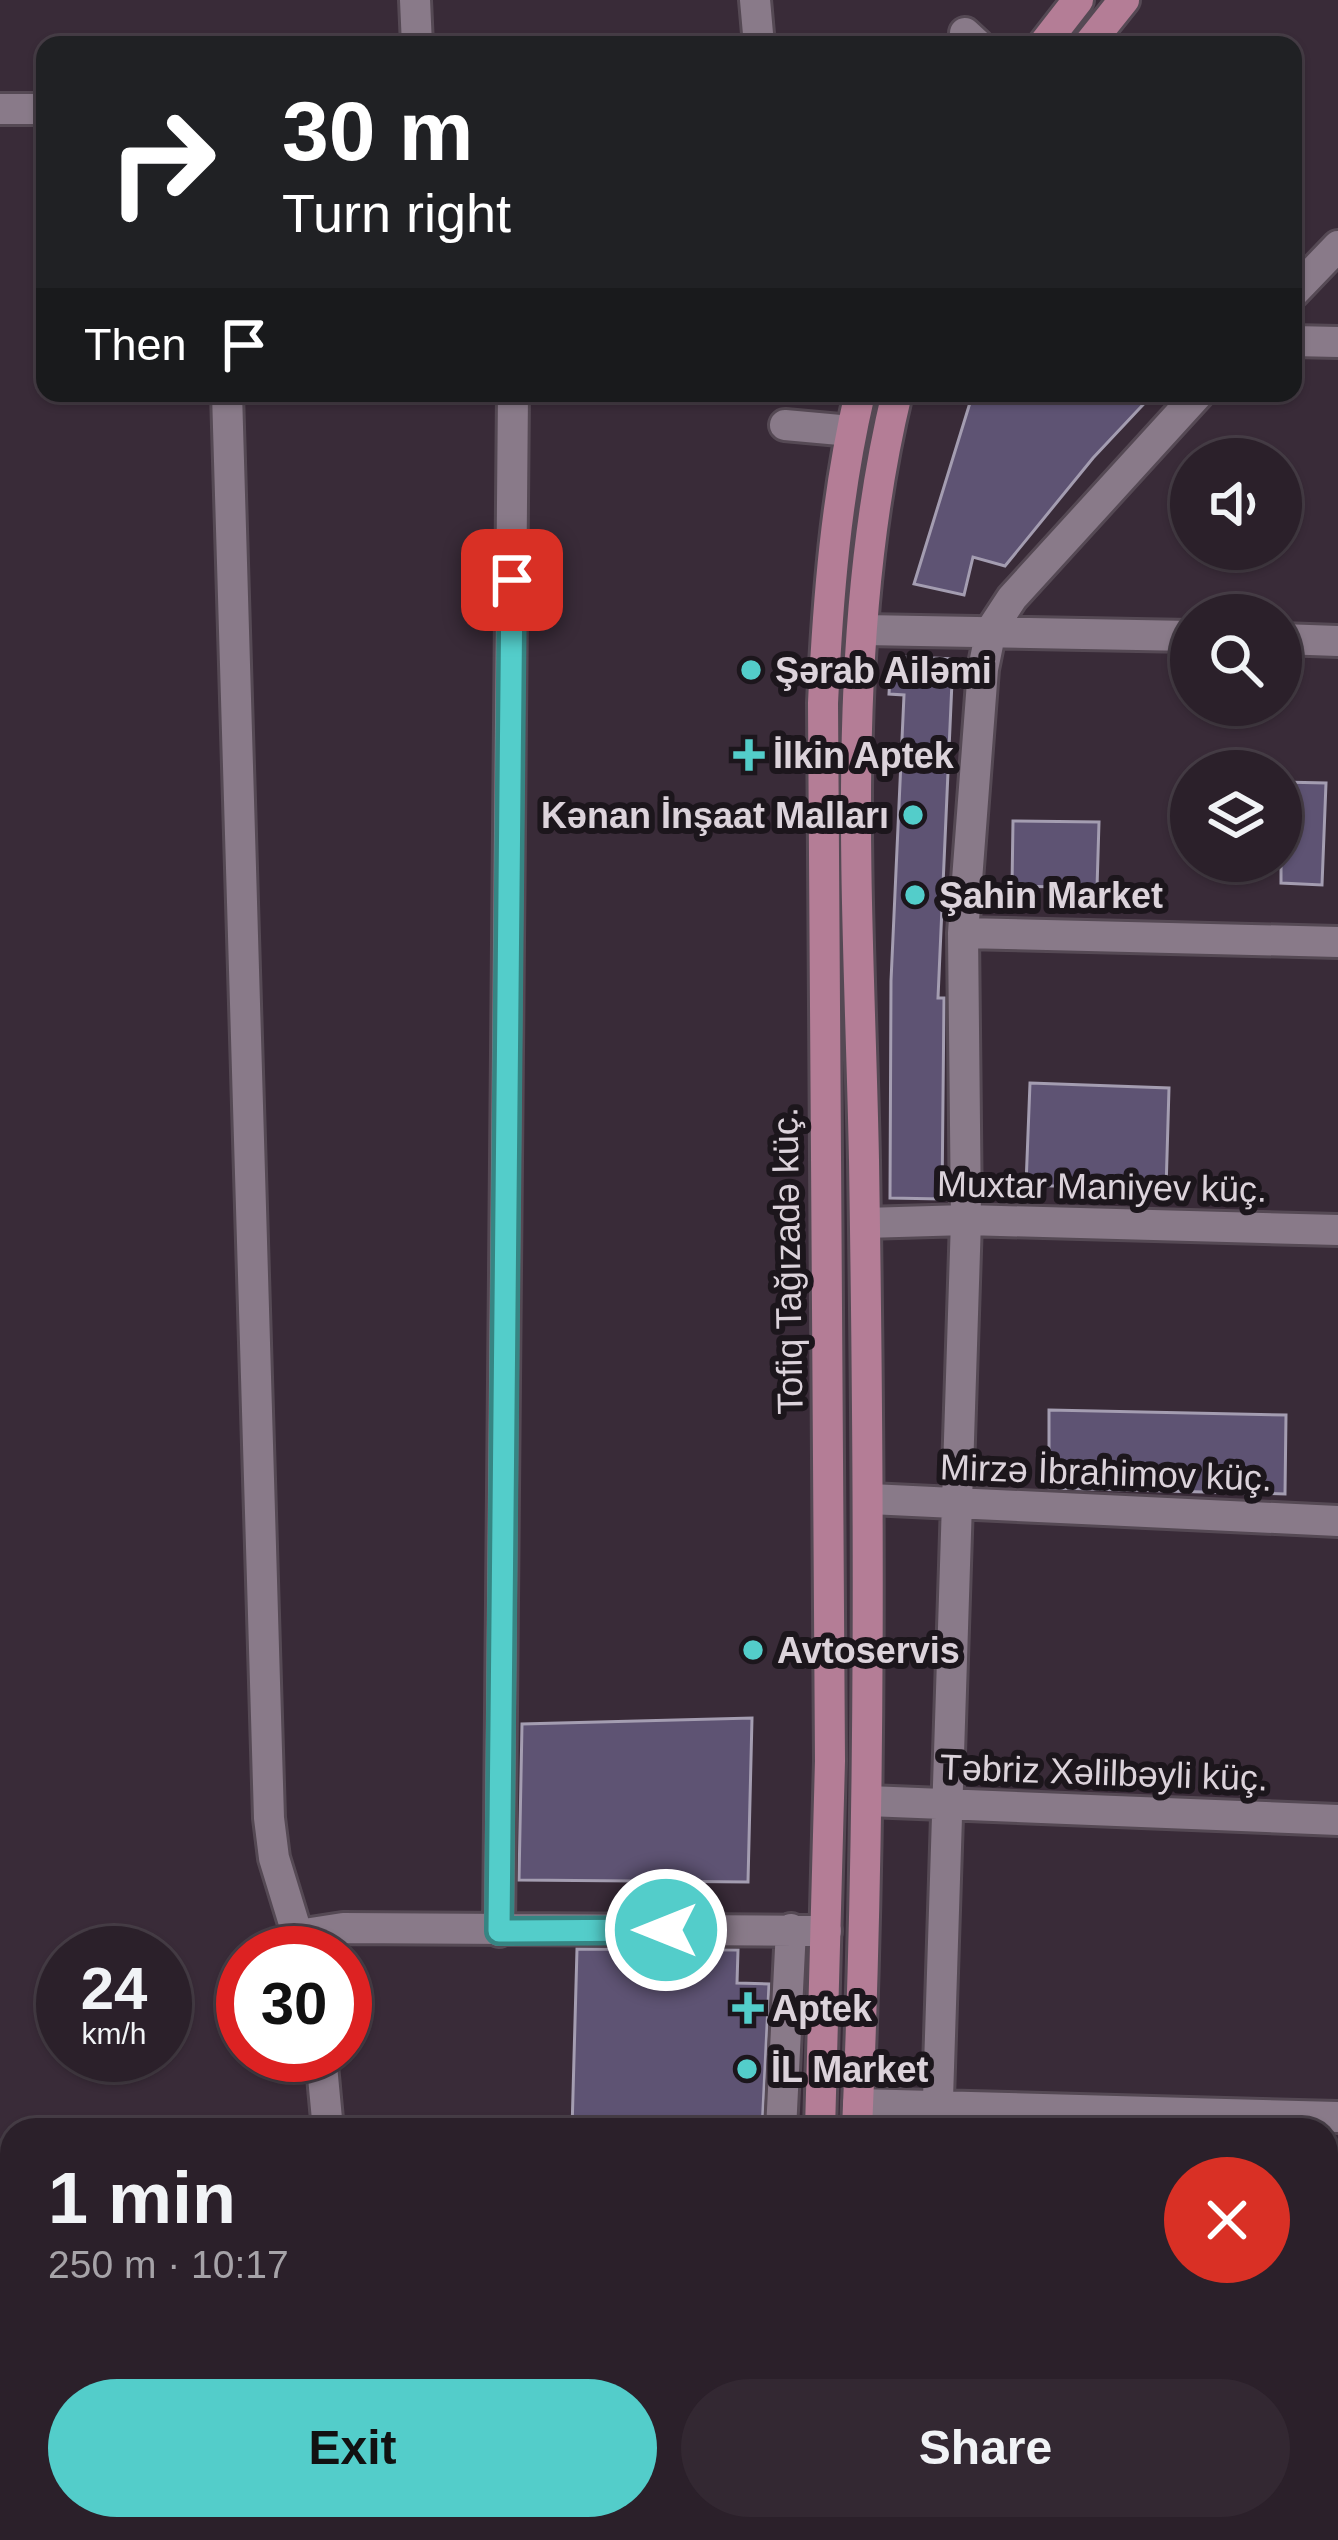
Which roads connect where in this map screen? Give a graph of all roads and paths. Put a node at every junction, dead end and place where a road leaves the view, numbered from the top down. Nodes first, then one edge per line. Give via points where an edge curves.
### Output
1 (415, 0) edge
2 (755, 0) edge
3 (1078, 0) edge
4 (1124, 0) edge
5 (417, 36) edge
6 (758, 36) edge
7 (1050, 36) edge
8 (1095, 36) edge
9 (0, 109) edge
10 (36, 109) edge
11 (1338, 246) edge
12 (1302, 284) edge
13 (1302, 341) edge
14 (1338, 342) edge
15 (227, 402) edge
16 (513, 402) edge
17 (858, 402) edge
18 (895, 402) edge
19 (1191, 402) edge
20 (785, 425) dead end
21 (851, 431) junction
22 (864, 630) junction
23 (992, 630) junction
24 (1170, 636) edge
25 (1302, 640) edge
26 (1338, 641) edge
27 (962, 933) junction
28 (1338, 942) edge
29 (966, 1220) junction
30 (865, 1223) junction
31 (1338, 1230) edge
32 (829, 1499) junction
33 (870, 1499) junction
34 (959, 1506) junction
35 (1338, 1521) edge
36 (868, 1801) junction
37 (948, 1806) junction
38 (1338, 1820) edge
39 (295, 1926) edge
40 (372, 1929) edge
41 (791, 1929) junction
42 (499, 1931) junction
43 (826, 1931) junction
44 (324, 2082) edge
45 (857, 2117) edge
46 (1338, 2117) edge
47 (327, 2118) edge
48 (782, 2118) edge
49 (820, 2118) edge
50 (938, 2118) edge

1 - 5 street
2 - 6 street
3 - 7 main road
4 - 8 main road
9 - 10 street
11 - 12 street
13 - 14 street
15 - 39 street via 269,1818
16 - 42 street
17 - 21 main road, Tofiq Tağızadə küç.
18 - 22 main road via 875,504
19 - 23 street via 1046,558
20 - 21 street
21 - 32 main road, Tofiq Tağızadə küç. via 828,588 822,768
22 - 23 street
22 - 30 main road via 858,813
23 - 24 street
23 - 27 street
25 - 26 street
27 - 28 street
27 - 29 street
29 - 30 street, Muxtar Maniyev küç.
29 - 31 street, Muxtar Maniyev küç.
29 - 34 street
30 - 33 main road
32 - 33 main road
32 - 43 main road, Tofiq Tağızadə küç.
33 - 34 street, Mirzə İbrahimov küç.
33 - 36 main road
34 - 35 street, Mirzə İbrahimov küç.
34 - 37 street
36 - 37 street, Təbriz Xəlilbəyli küç.
36 - 45 main road
37 - 38 street, Təbriz Xəlilbəyli küç.
37 - 50 street
40 - 42 street
41 - 42 street
41 - 43 street
41 - 48 street
43 - 49 main road, Tofiq Tağızadə küç.
44 - 47 street
45 - 50 street
46 - 50 street

